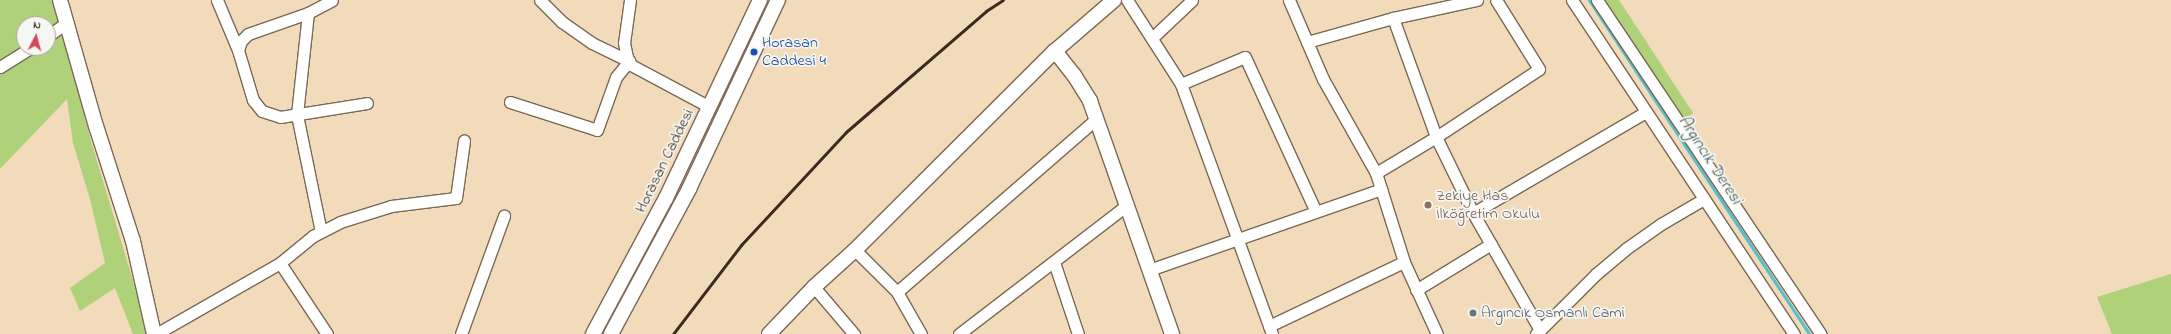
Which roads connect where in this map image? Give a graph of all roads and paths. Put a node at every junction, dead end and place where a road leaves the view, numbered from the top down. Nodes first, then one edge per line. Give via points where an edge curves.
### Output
1 (60, 0) edge
2 (217, 0) edge
3 (332, 0) edge
4 (540, 0) edge
5 (630, 0) edge
6 (760, 0) edge
7 (778, 0) edge
8 (1114, 0) edge
9 (1127, 0) edge
10 (1192, 0) edge
11 (1290, 0) edge
12 (1477, 0) edge
13 (1496, 0) edge
14 (1572, 0) edge
15 (1597, 0) edge
16 (308, 12) junction
17 (1392, 18) junction
18 (67, 22) junction
19 (56, 30) edge
20 (1152, 38) junction
21 (1307, 42) junction
22 (238, 50) junction
23 (1055, 51) junction
24 (17, 56) edge
25 (629, 61) junction
26 (0, 67) edge
27 (1181, 84) junction
28 (510, 102) dead end
29 (367, 103) dead end
30 (710, 107) junction
31 (1646, 112) junction
32 (297, 115) junction
33 (1096, 119) junction
34 (1436, 137) junction
35 (464, 141) dead end
36 (1376, 173) junction
37 (1381, 189) junction
38 (1704, 199) junction
39 (1126, 206) junction
40 (1316, 212) junction
41 (1473, 213) junction
42 (504, 216) dead end
43 (321, 232) junction
44 (1238, 239) junction
45 (1491, 244) junction
46 (855, 250) junction
47 (1054, 262) junction
48 (1404, 262) junction
49 (280, 263) junction
50 (1149, 270) junction
51 (814, 287) junction
52 (1416, 290) junction
53 (897, 292) junction
54 (1270, 330) edge
55 (1432, 332) edge
56 (1538, 332) edge
57 (772, 333) edge
58 (155, 334) edge
59 (327, 334) edge
60 (461, 334) edge
61 (593, 334) edge
62 (611, 334) edge
63 (854, 334) edge
64 (921, 334) edge
65 (959, 334) edge
66 (1078, 334) edge
67 (1172, 334) edge
68 (1794, 334) edge
69 (1821, 334) edge

1 - 18 street
2 - 22 street
3 - 16 street
4 - 25 street via 568,26 592,43
5 - 25 street via 624,43
6 - 30 street, Horasan Caddesi
7 - 62 street, Horasan Caddesi via 676,214
8 - 23 street
9 - 20 street
10 - 20 street
11 - 21 street
12 - 17 street
13 - 34 street via 1539,69
14 - 31 street
15 - 69 street
16 - 22 street via 248,34
16 - 32 street
17 - 21 street
17 - 34 street
18 - 19 street
18 - 58 street via 132,241
20 - 27 street
21 - 36 street via 1323,79
22 - 32 street via 253,100 259,108 274,116
23 - 33 street via 1083,88
23 - 46 street
24 - 26 street
25 - 28 street via 616,77 597,130
25 - 30 street via 631,65
27 - 40 street via 1245,57
27 - 44 street
29 - 32 street
30 - 61 street, Horasan Caddesi via 666,198
31 - 38 street
31 - 41 street
32 - 43 street
33 - 39 street
33 - 53 street
34 - 36 street
34 - 41 street
35 - 43 street via 456,198 391,206 340,222
36 - 37 street
37 - 40 street
37 - 48 street
38 - 56 street via 1661,224 1622,253 1596,274
38 - 68 street
39 - 47 street
39 - 50 street
40 - 44 street
41 - 45 street
42 - 60 street
43 - 49 street via 301,244
44 - 50 street
44 - 54 street
45 - 52 street
45 - 56 street
46 - 51 street
46 - 53 street
47 - 65 street
47 - 66 street
48 - 52 street
48 - 54 street
49 - 58 street
49 - 59 street
50 - 67 street
51 - 57 street
51 - 63 street
52 - 55 street
53 - 64 street

